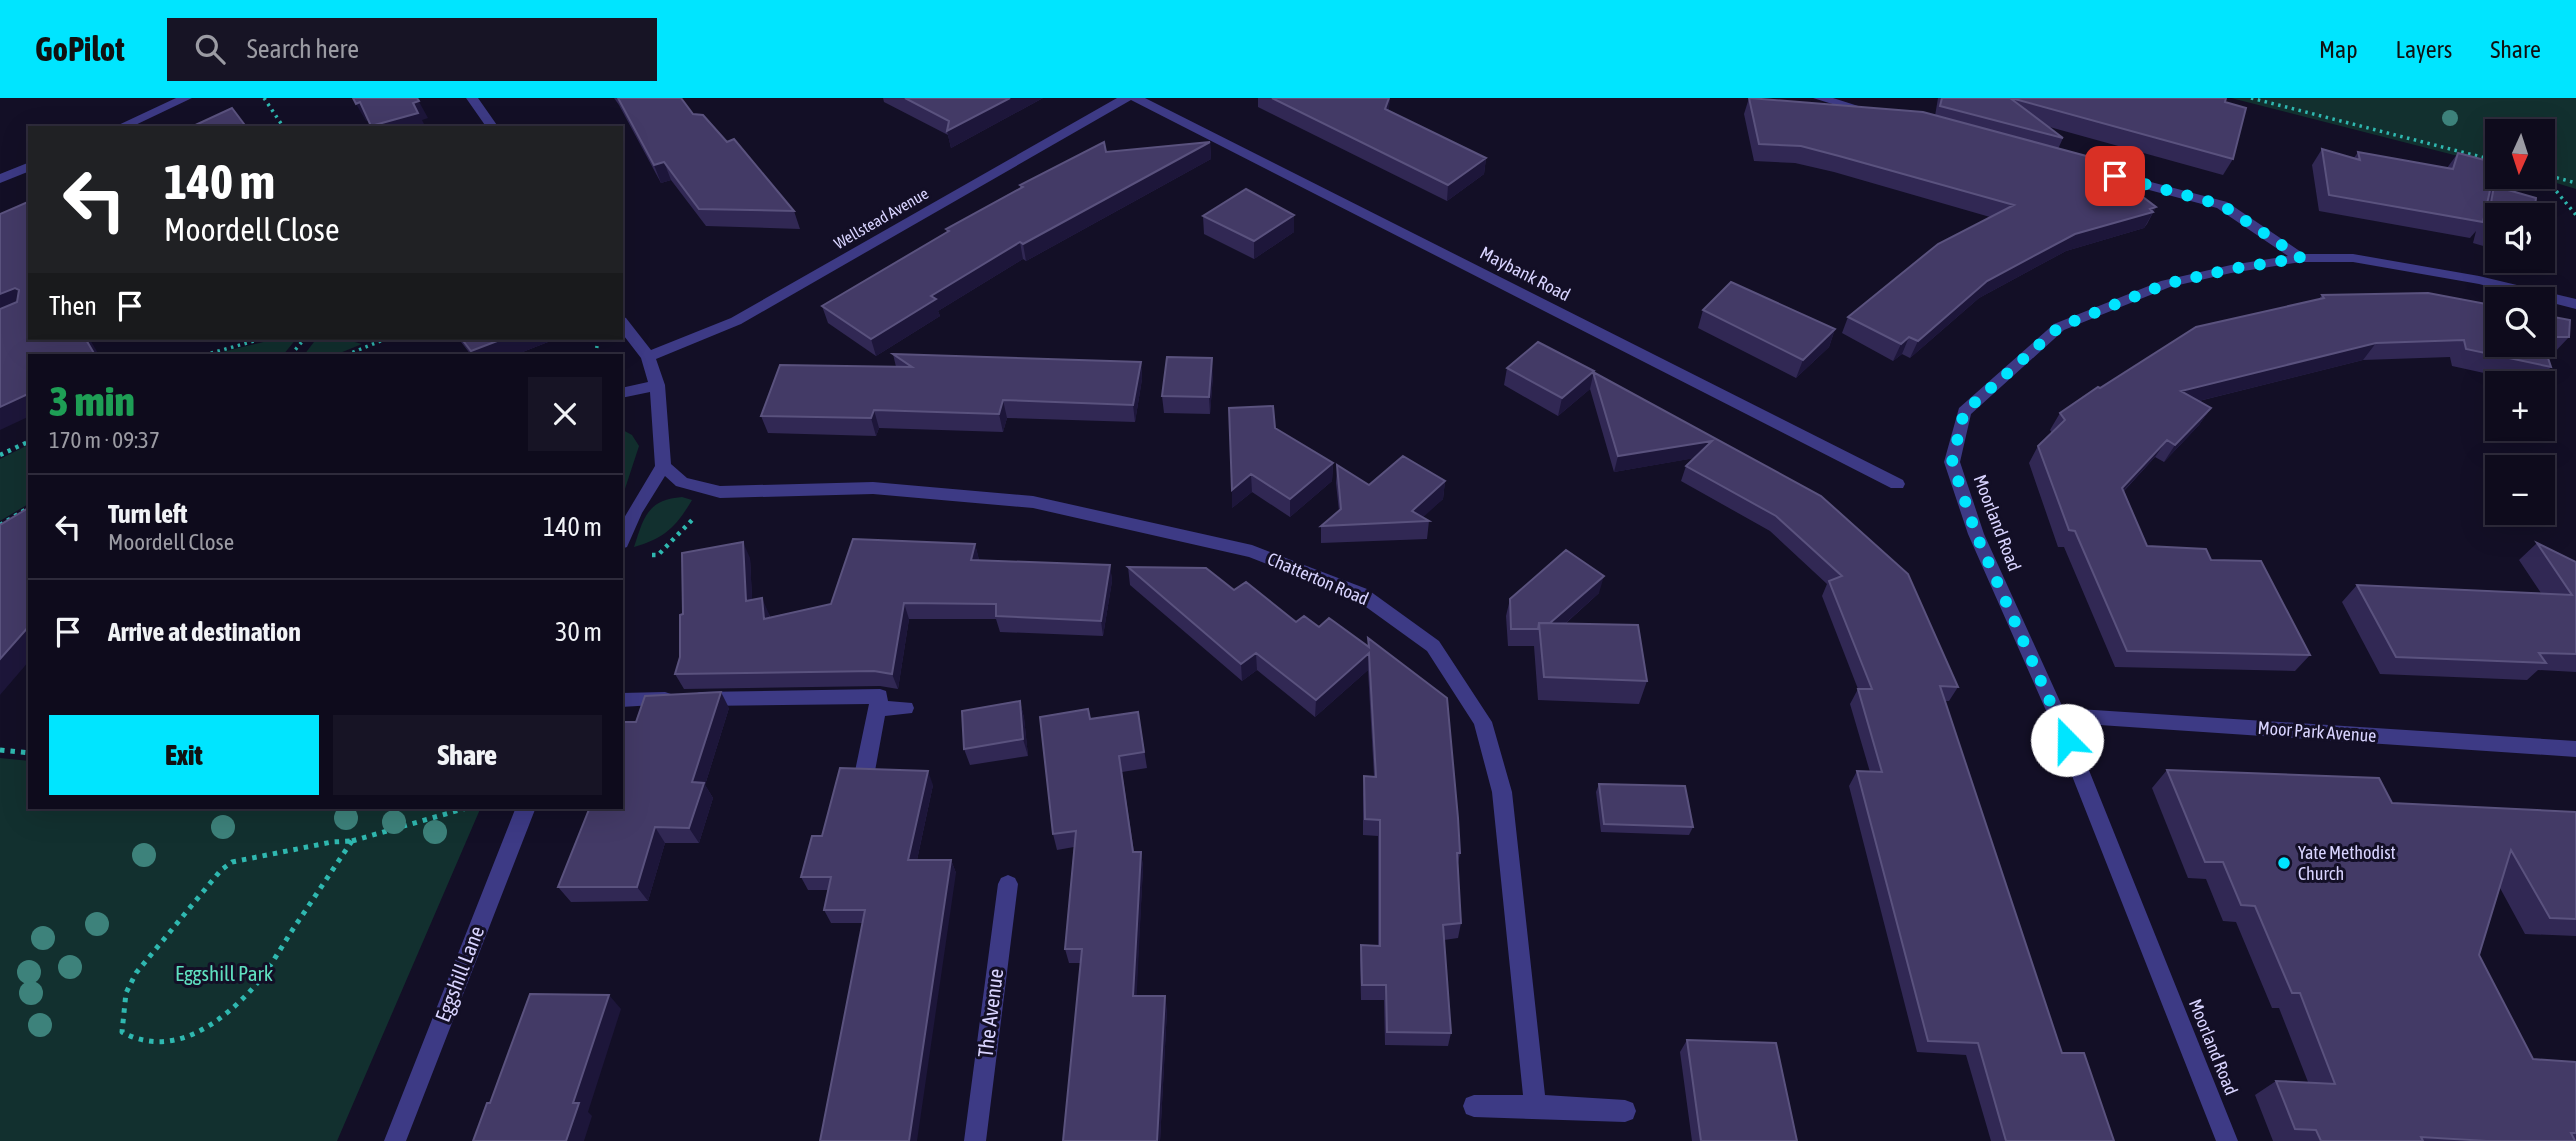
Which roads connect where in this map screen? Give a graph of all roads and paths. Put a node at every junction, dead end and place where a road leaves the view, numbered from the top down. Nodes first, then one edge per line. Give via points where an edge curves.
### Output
1 (186, 98) edge
2 (264, 98) edge
3 (472, 98) edge
4 (1126, 98) edge
5 (1136, 98) edge
6 (1819, 98) edge
7 (2251, 98) edge
8 (1886, 116) edge
9 (123, 126) edge
10 (283, 126) edge
11 (492, 126) edge
12 (2485, 158) edge
13 (2074, 166) edge
14 (28, 167) edge
15 (2555, 177) edge
16 (0, 179) edge
17 (2576, 183) edge
18 (2555, 189) edge
19 (2576, 215) edge
20 (2301, 258) junction
21 (2576, 304) edge
22 (623, 324) edge
23 (258, 340) edge
24 (303, 340) edge
25 (384, 340) edge
26 (208, 354) edge
27 (292, 354) edge
28 (348, 354) edge
29 (649, 357) junction
30 (657, 385) junction
31 (623, 394) edge
32 (28, 442) edge
33 (0, 455) edge
34 (663, 466) junction
35 (1897, 484) dead end
36 (720, 492) junction
37 (28, 508) edge
38 (0, 525) edge
39 (623, 538) edge
40 (646, 556) dead end
41 (623, 700) edge
42 (905, 708) dead end
43 (877, 709) junction
44 (2057, 715) junction
45 (2576, 749) edge
46 (0, 750) edge
47 (28, 753) edge
48 (865, 771) edge
49 (463, 809) edge
50 (525, 809) edge
51 (352, 841) junction
52 (1008, 884) dead end
53 (1474, 1106) dead end
54 (1535, 1106) junction
55 (1625, 1111) dead end
56 (395, 1141) edge
57 (975, 1141) edge
58 (2227, 1141) edge

1 - 9 street
2 - 10 path
3 - 11 street
4 - 29 street, Wellstead Avenue via 736,321
5 - 35 street, Maybank Road
6 - 8 street
7 - 12 path
13 - 20 street via 2222,205
14 - 16 street
15 - 17 path
18 - 19 path
20 - 21 street, Moorland Road via 2366,260 2479,280
20 - 44 street, Moorland Road via 2166,284 2059,327 1964,412 1952,462 1976,534
22 - 29 street
23 - 26 path
24 - 27 path
25 - 28 path
29 - 30 street
30 - 31 street
30 - 34 street
32 - 33 path
34 - 36 street, Chatterton Road via 682,482
34 - 39 street
36 - 40 path via 658,555
36 - 54 street, Chatterton Road via 873,488 1033,502 1252,551 1361,594 1433,646 1483,722 1502,792
37 - 38 path
41 - 43 street via 880,696
42 - 43 street
43 - 48 street
44 - 45 street, Moor Park Avenue
44 - 58 street, Moorland Road
46 - 47 path
49 - 51 path
50 - 56 street, Eggshill Lane
51 - 51 path via 232,862 221,870 136,973 126,993 122,1031 131,1038 180,1041 245,995
52 - 57 street, The Avenue
53 - 54 street
54 - 55 street

